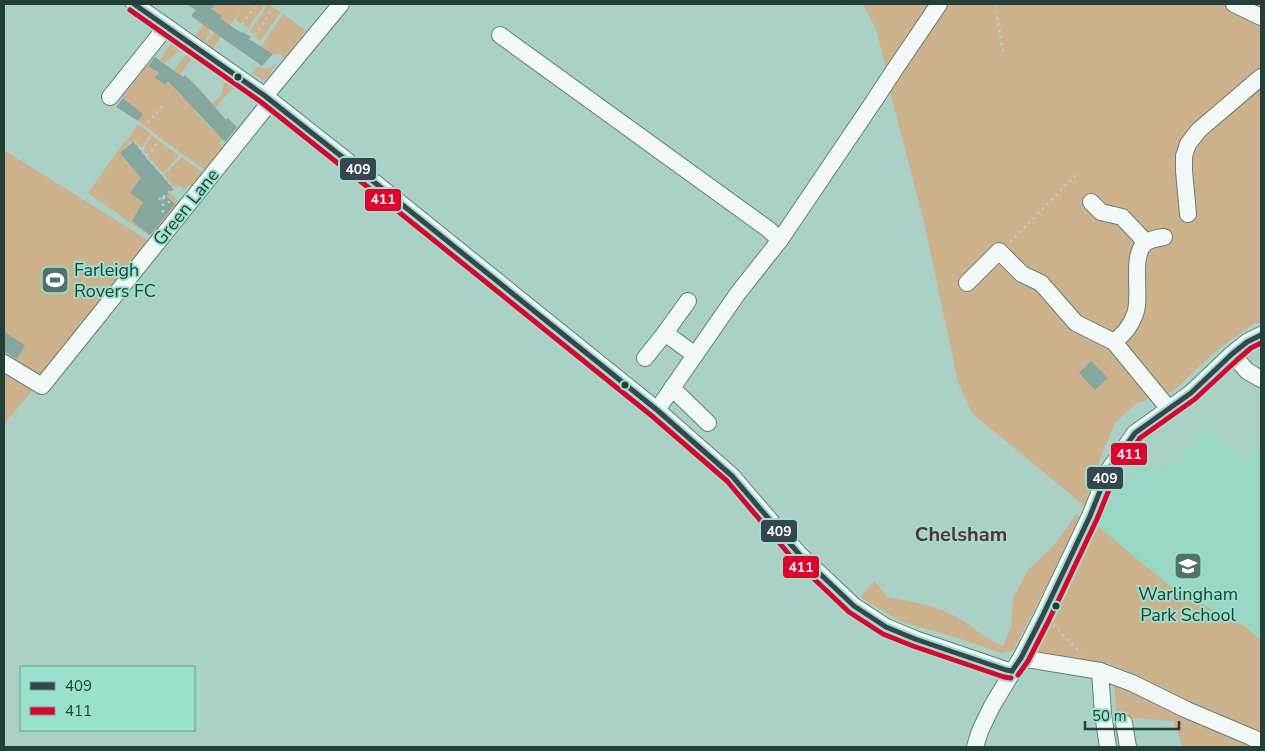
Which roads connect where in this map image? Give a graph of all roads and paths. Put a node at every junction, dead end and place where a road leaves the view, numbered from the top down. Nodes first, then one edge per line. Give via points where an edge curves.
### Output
1 (134, 4) edge
2 (257, 4) edge
3 (341, 4) edge
4 (842, 4) edge
5 (939, 4) edge
6 (995, 4) edge
7 (1234, 4) edge
8 (270, 12) dead end
9 (1261, 17) edge
10 (242, 24) dead end
11 (166, 27) junction
12 (254, 34) dead end
13 (500, 35) dead end
14 (1003, 52) dead end
15 (274, 63) dead end
16 (256, 65) dead end
17 (218, 72) dead end
18 (886, 75) junction
19 (1261, 77) edge
20 (226, 78) dead end
21 (201, 90) dead end
22 (258, 96) junction
23 (110, 97) joint
24 (880, 98) junction
25 (211, 100) dead end
26 (165, 103) dead end
27 (232, 120) dead end
28 (148, 121) dead end
29 (152, 134) junction
30 (160, 139) junction
31 (135, 142) dead end
32 (142, 150) junction
33 (182, 155) junction
34 (146, 156) junction
35 (1078, 174) dead end
36 (163, 175) junction
37 (211, 176) junction
38 (162, 196) junction
39 (157, 202) dead end
40 (1091, 202) dead end
41 (172, 205) dead end
42 (1188, 214) dead end
43 (163, 215) dead end
44 (1164, 237) dead end
45 (780, 240) junction
46 (1144, 244) junction
47 (999, 251) junction
48 (967, 283) dead end
49 (688, 301) dead end
50 (665, 333) junction
51 (1261, 335) edge
52 (1114, 342) junction
53 (1232, 354) junction
54 (694, 355) junction
55 (646, 358) dead end
56 (4, 363) edge
57 (1261, 379) edge
58 (42, 386) junction
59 (672, 388) junction
60 (1169, 409) junction
61 (657, 410) junction
62 (708, 423) dead end
63 (4, 433) edge
64 (1082, 509) dead end
65 (1044, 618) junction
66 (1016, 665) junction
67 (1100, 671) junction
68 (1048, 704) dead end
69 (1104, 714) junction
70 (1124, 723) dead end
71 (1261, 742) edge
72 (975, 747) edge
73 (1108, 747) edge
74 (1128, 747) edge

1 - 11 street
2 - 10 path
3 - 22 street
4 - 18 path via 877,68
5 - 18 street
6 - 14 path
7 - 9 street
8 - 12 path
11 - 22 street
11 - 23 street
13 - 45 street
15 - 16 path via 266,68
17 - 21 path
18 - 24 street, bridge
19 - 42 street via 1188,144 1184,156
20 - 25 path
22 - 27 path
22 - 37 street, Green Lane via 267,106
22 - 61 street via 379,186
23 - 29 path via 114,108
24 - 45 street
24 - 64 path via 918,216 952,384 969,415
26 - 28 path
29 - 30 path
29 - 32 path
30 - 33 path
30 - 34 path
31 - 32 path
32 - 34 path
33 - 36 path
33 - 37 path
34 - 36 path
35 - 47 path
36 - 38 path via 174,188
37 - 58 street, Green Lane
38 - 39 path
38 - 41 path
38 - 43 path
40 - 46 street via 1101,212 1122,217
44 - 46 street
45 - 54 street
46 - 52 street via 1137,270 1136,313 1127,331
47 - 48 street
47 - 52 street via 1022,274 1041,284 1076,323
49 - 50 street
50 - 54 street
50 - 55 street
51 - 53 street
52 - 60 street
53 - 57 street via 1247,371
53 - 60 street
54 - 59 street
56 - 58 street
58 - 63 path
59 - 61 street
59 - 62 street
60 - 65 street via 1135,433 1108,471
61 - 66 street via 732,476 798,554 854,606 886,627 915,639 1006,670
65 - 66 street
65 - 67 path
66 - 67 street
66 - 72 street via 992,706
67 - 69 street
67 - 71 street
68 - 69 path
69 - 73 street
70 - 74 street

